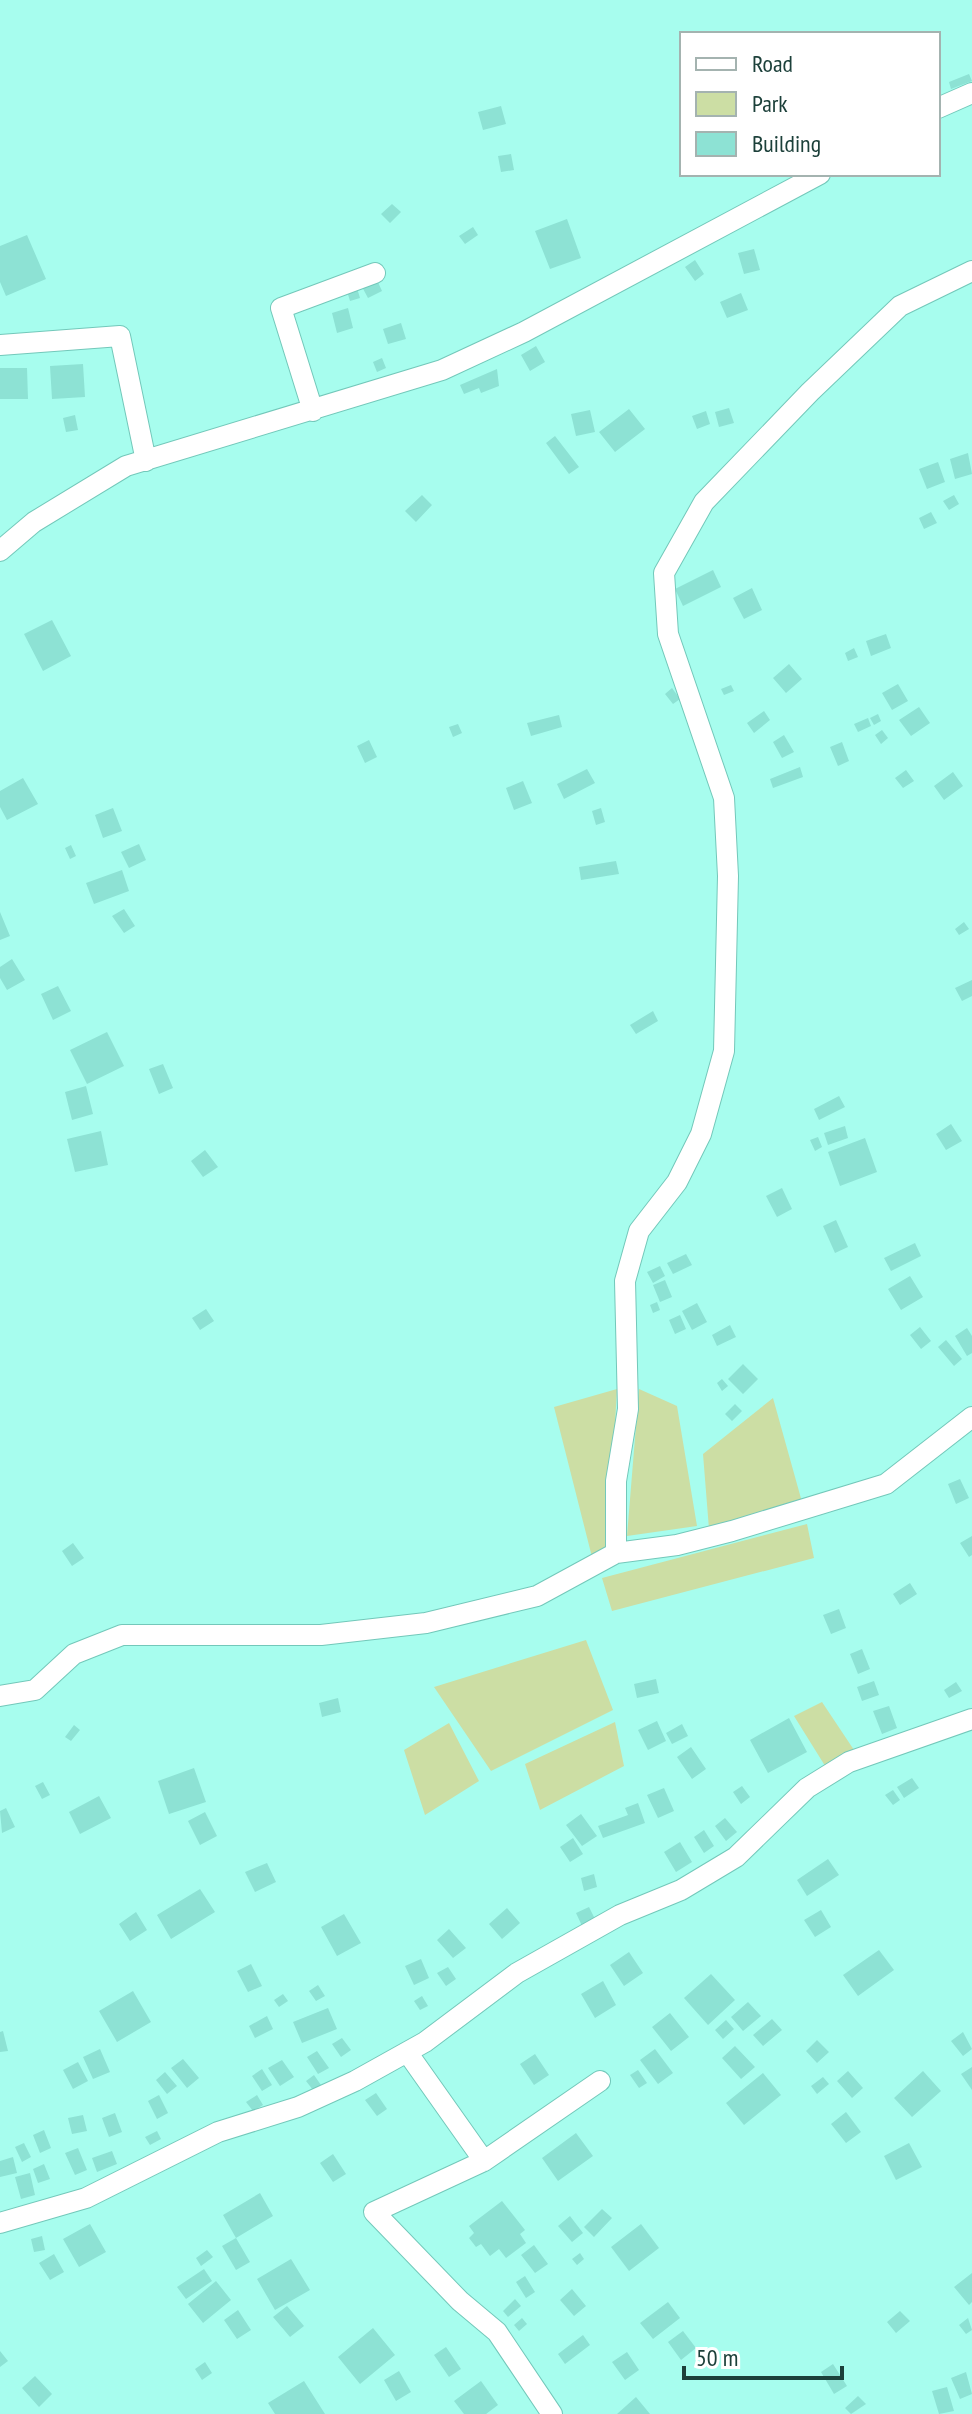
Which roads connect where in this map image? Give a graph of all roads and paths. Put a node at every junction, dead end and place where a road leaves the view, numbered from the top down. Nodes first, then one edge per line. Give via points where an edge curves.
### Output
1 (972, 93) edge
2 (940, 107) edge
3 (816, 176) edge
4 (972, 271) edge
5 (375, 273) dead end
6 (0, 345) edge
7 (313, 411) junction
8 (146, 461) junction
9 (0, 551) edge
10 (972, 1417) edge
11 (616, 1553) junction
12 (0, 1696) edge
13 (972, 1719) edge
14 (407, 2052) junction
15 (600, 2081) dead end
16 (484, 2161) junction
17 (0, 2223) edge
18 (552, 2414) edge

1 - 2 street
3 - 7 street via 524,332 442,370
4 - 11 street via 900,306 810,392 704,502 664,573 668,634 724,798 724,1051 701,1134 677,1182 639,1231 625,1281 628,1409 616,1481
5 - 7 street via 281,308
6 - 8 street via 120,336
7 - 8 street
8 - 9 street via 126,466 34,522
10 - 11 street via 886,1484 732,1531
11 - 12 street via 537,1596 426,1623 321,1635 122,1635 74,1654 35,1690
13 - 14 street via 849,1762 807,1788 736,1857 517,1973
14 - 16 street
14 - 17 street via 298,2107 218,2132 86,2198
15 - 16 street
16 - 18 street via 374,2212 497,2332

